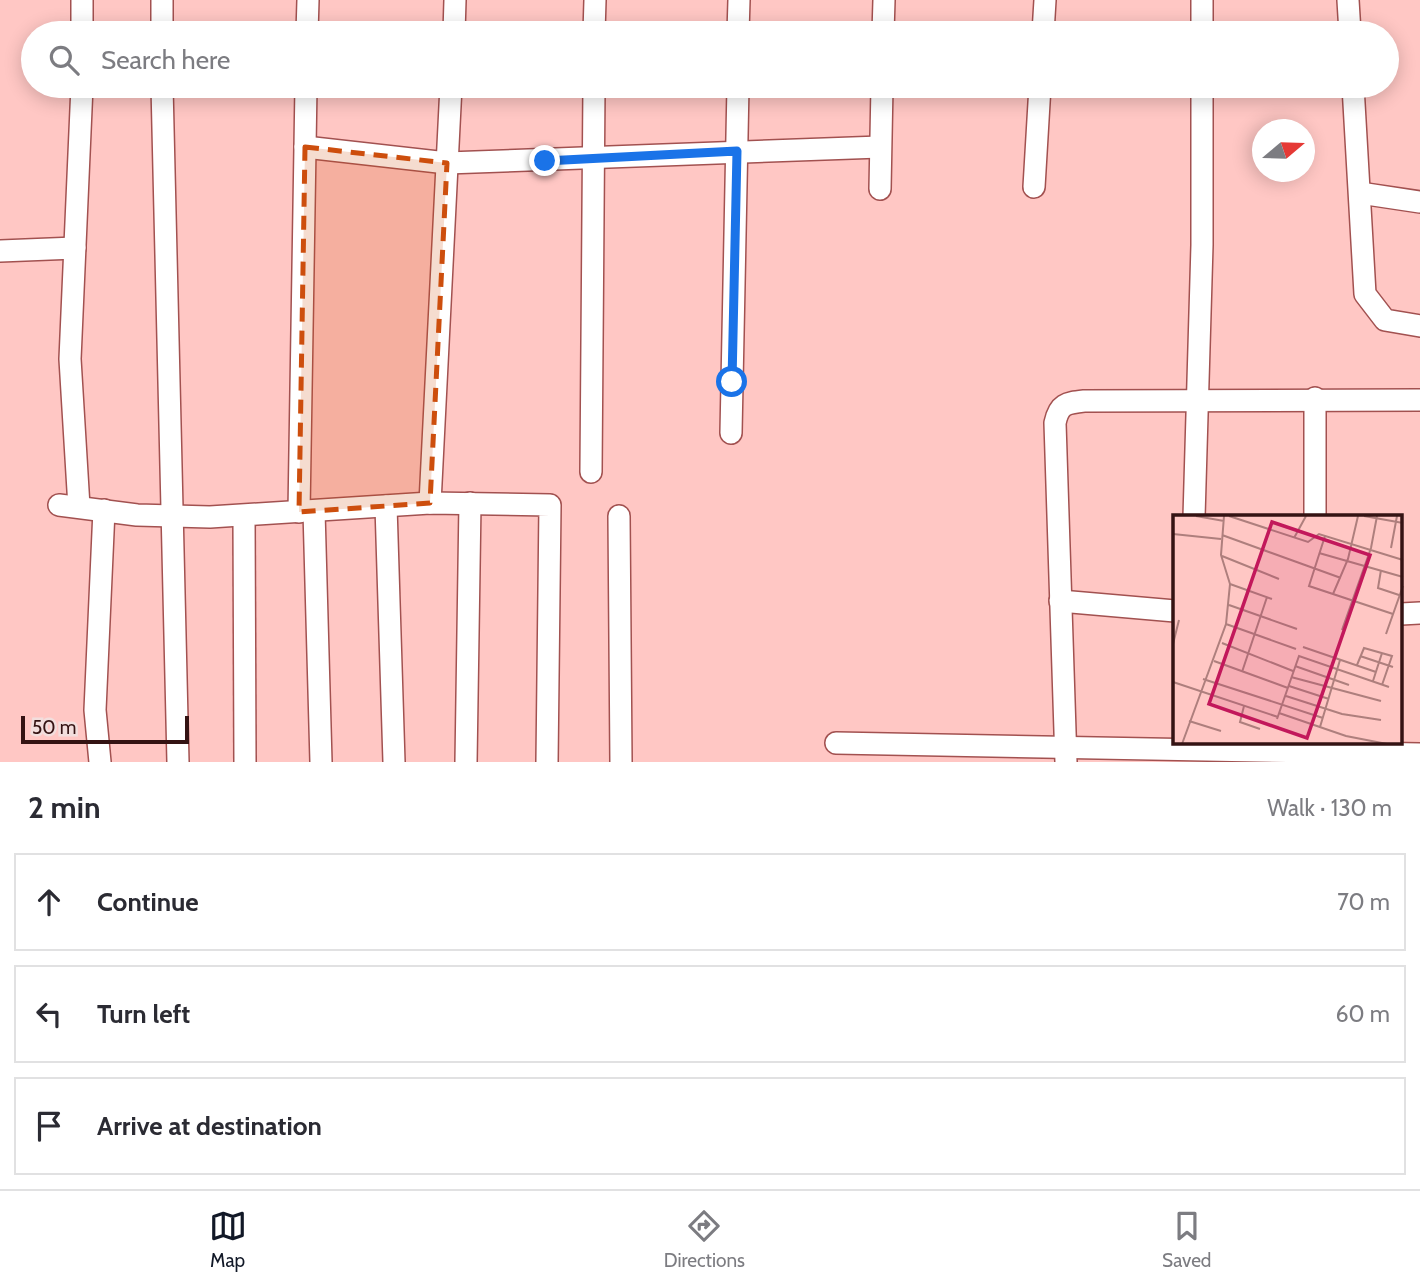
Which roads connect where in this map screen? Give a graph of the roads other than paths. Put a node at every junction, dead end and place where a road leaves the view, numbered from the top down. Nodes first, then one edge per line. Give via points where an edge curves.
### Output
1 (82, 0) edge
2 (162, 0) edge
3 (308, 0) edge
4 (455, 0) edge
5 (595, 0) edge
6 (739, 0) edge
7 (884, 0) edge
8 (1045, 0) edge
9 (1202, 0) edge
10 (1348, 0) edge
11 (82, 21) edge
12 (162, 21) edge
13 (307, 21) edge
14 (454, 21) edge
15 (594, 21) edge
16 (738, 21) edge
17 (883, 21) edge
18 (1044, 21) edge
19 (1202, 21) edge
20 (1349, 21) edge
21 (81, 98) edge
22 (162, 98) edge
23 (306, 98) edge
24 (450, 98) edge
25 (594, 98) edge
26 (738, 98) edge
27 (882, 98) edge
28 (1039, 98) edge
29 (1202, 98) edge
30 (1354, 98) edge
31 (305, 147) junction
32 (880, 147) junction
33 (737, 151) junction
34 (594, 159) junction
35 (447, 163) junction
36 (1034, 187) dead end
37 (880, 189) dead end
38 (1360, 193) junction
39 (1420, 202) edge
40 (75, 248) junction
41 (0, 250) edge
42 (1420, 326) edge
43 (1315, 398) junction
44 (1197, 399) junction
45 (1420, 400) edge
46 (732, 433) dead end
47 (591, 472) dead end
48 (430, 503) junction
49 (470, 503) junction
50 (386, 506) junction
51 (104, 510) junction
52 (307, 512) junction
53 (1194, 515) edge
54 (1315, 515) edge
55 (174, 516) junction
56 (244, 516) junction
57 (619, 516) dead end
58 (1060, 601) junction
59 (1173, 611) edge
60 (1420, 613) edge
61 (1402, 614) edge
62 (836, 743) dead end
63 (1337, 753) edge
64 (1066, 754) edge
65 (1420, 754) edge
66 (100, 762) edge
67 (178, 762) edge
68 (245, 762) edge
69 (321, 762) edge
70 (394, 762) edge
71 (466, 762) edge
72 (547, 762) edge
73 (621, 762) edge

1 - 11 street
2 - 12 street
3 - 13 street
4 - 14 street
5 - 15 street
6 - 16 street
7 - 17 street
8 - 18 street
9 - 19 street
10 - 20 street
21 - 40 street
22 - 55 street
23 - 31 street
24 - 35 street
25 - 34 street
26 - 33 street
27 - 32 street
28 - 36 street
29 - 44 street
30 - 38 street
31 - 35 street
31 - 52 street
32 - 33 street
32 - 37 street
33 - 34 street
33 - 46 street
34 - 35 street
34 - 47 street
35 - 48 street
38 - 39 street
38 - 42 street via 1365,294 1385,320
40 - 41 street
40 - 51 street via 69,506
43 - 44 street
43 - 45 street
43 - 54 street
44 - 53 street
44 - 58 street via 1084,401 1066,403 1058,410
48 - 49 street
48 - 50 street
49 - 71 street
49 - 72 street via 550,505
50 - 52 street
50 - 70 street
51 - 55 street
51 - 66 street via 95,710
52 - 56 street
52 - 69 street
55 - 56 street
55 - 67 street
56 - 68 street
57 - 73 street
58 - 59 street
58 - 64 street
60 - 61 street
62 - 64 street
63 - 64 street
63 - 65 street

